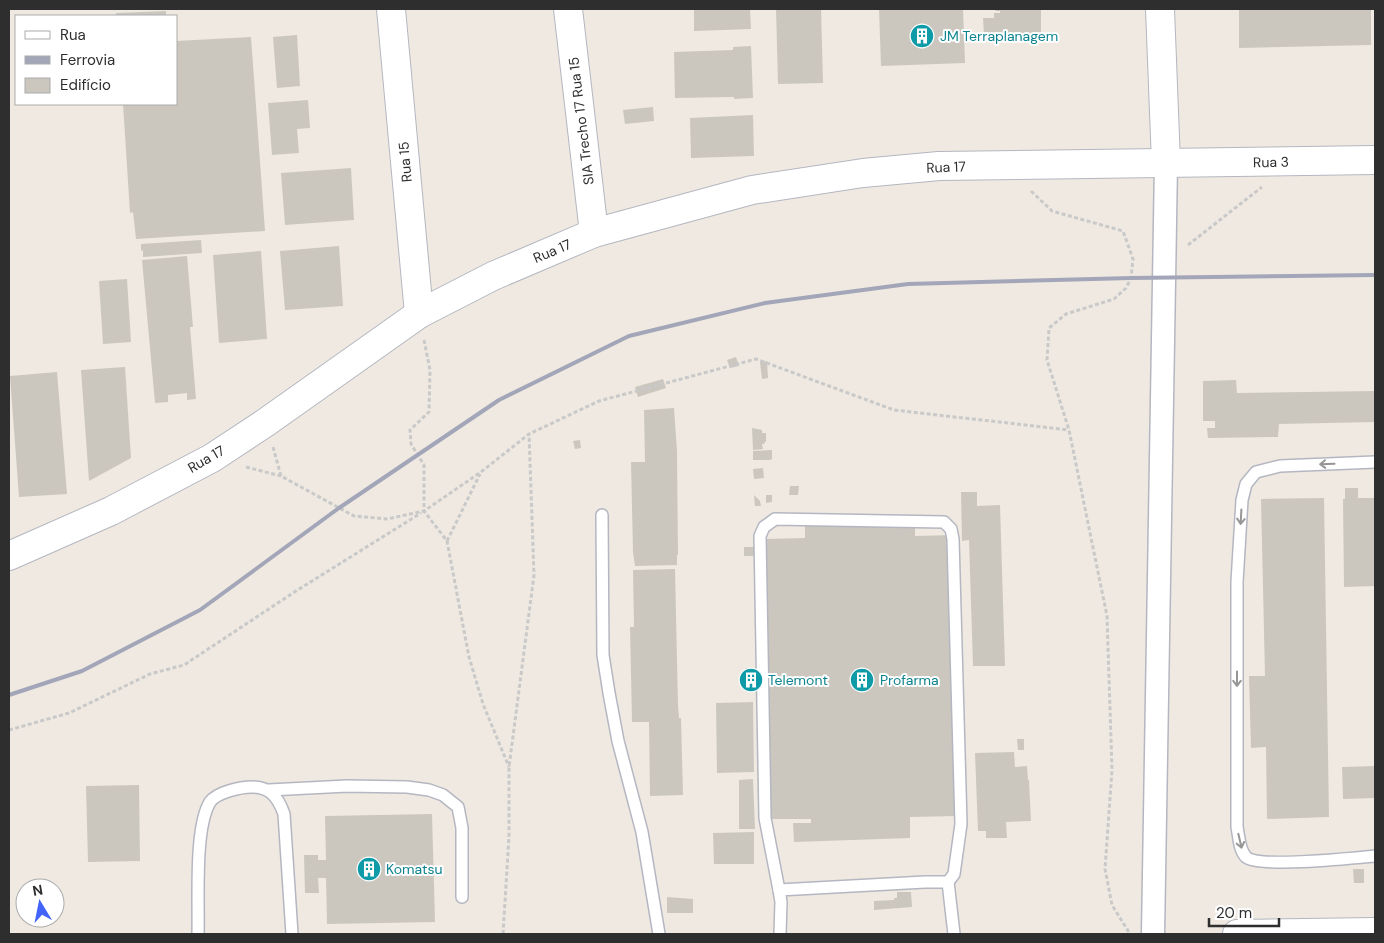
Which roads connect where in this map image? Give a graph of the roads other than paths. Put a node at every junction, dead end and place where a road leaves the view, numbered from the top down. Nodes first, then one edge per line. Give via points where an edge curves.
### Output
1 (392, 9) edge
2 (568, 9) edge
3 (1160, 9) edge
4 (1375, 160) edge
5 (1166, 163) junction
6 (594, 233) junction
7 (419, 314) junction
8 (1375, 462) edge
9 (602, 514) dead end
10 (9, 556) edge
11 (269, 790) junction
12 (1375, 856) edge
13 (948, 882) junction
14 (779, 890) junction
15 (462, 898) dead end
16 (1375, 932) edge
17 (198, 934) edge
18 (292, 934) edge
19 (659, 934) edge
20 (780, 934) edge
21 (954, 934) edge
22 (1153, 934) edge
23 (1237, 934) edge

1 - 7 street, Rua 15
2 - 6 street, SIA Trecho 17 Rua 15
3 - 5 street
4 - 5 street, Rua 3
5 - 6 street, Rua 17 via 939,166 863,173 752,190
5 - 22 street
6 - 7 street, Rua 17 via 493,276
7 - 10 street, Rua 17 via 212,458 111,511
8 -> 12 lane via 1280,466 1256,472 1246,484 1242,500 1237,582 1237,818 1240,846 1246,857 1258,862
9 - 19 lane via 603,655 612,718 642,832
11 - 15 lane via 347,786 429,790 443,795 458,806 461,817
11 - 17 lane via 261,787 233,789 211,800 200,839
11 - 18 lane via 280,802 284,814
13 - 14 lane
13 - 14 lane via 954,874 961,824 954,540 951,530 944,522 775,519 764,527 760,536 765,818
13 - 21 lane
14 - 20 lane via 782,902
16 - 23 street

